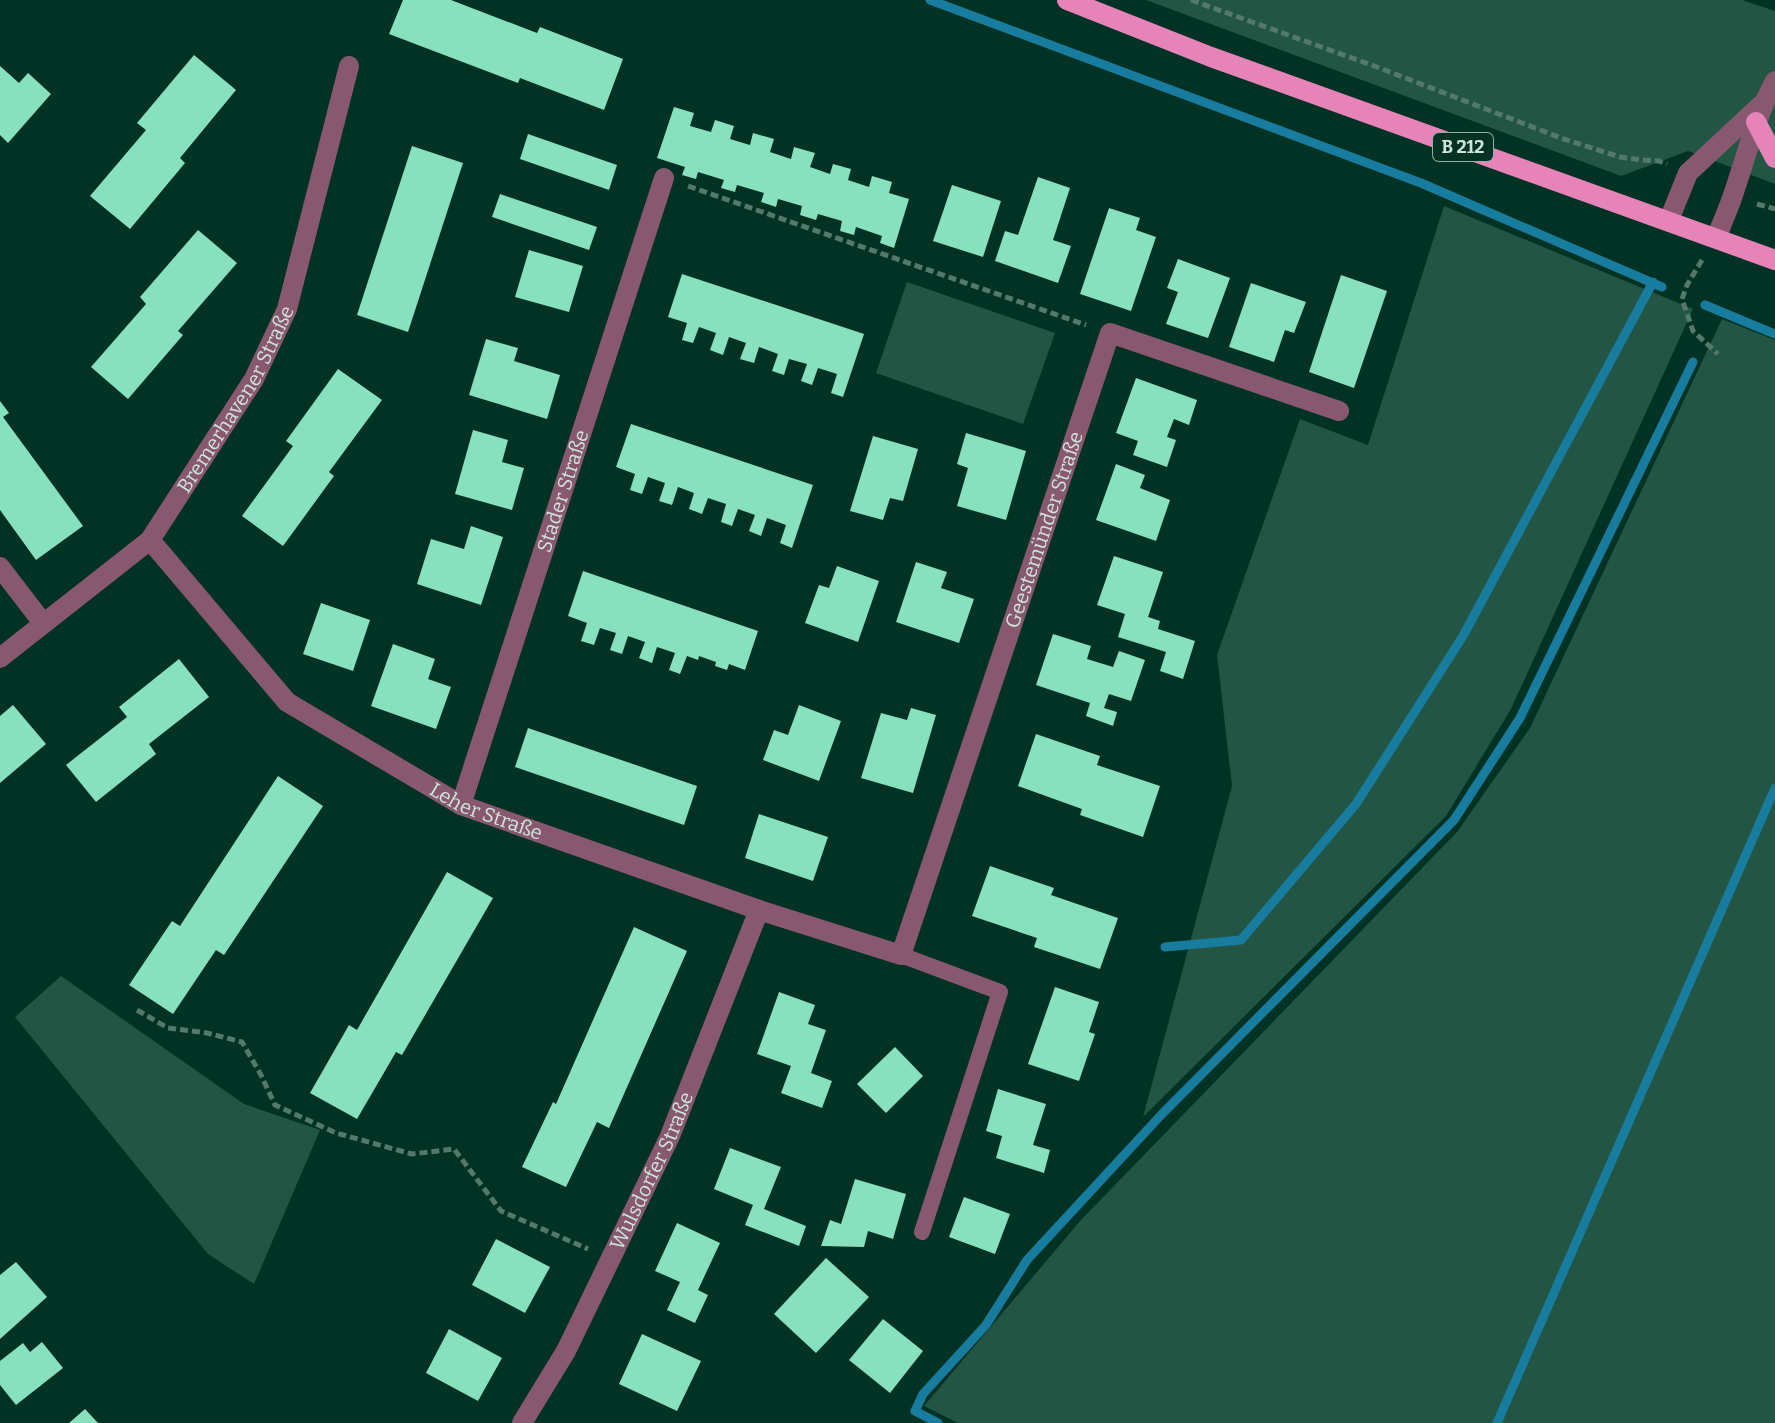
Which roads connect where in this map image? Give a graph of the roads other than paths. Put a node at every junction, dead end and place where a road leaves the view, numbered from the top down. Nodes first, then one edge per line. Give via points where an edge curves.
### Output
1 (1067, 0) edge
2 (349, 66) dead end
3 (1775, 81) edge
4 (1764, 102) junction
5 (1756, 122) junction
6 (1775, 158) edge
7 (664, 178) road end
8 (1669, 220) junction
9 (1716, 238) junction
10 (1775, 260) edge
11 (1339, 411) dead end
12 (150, 540) junction
13 (0, 567) edge
14 (43, 623) junction
15 (0, 658) edge
16 (461, 805) junction
17 (759, 910) junction
18 (901, 955) junction
19 (922, 1232) dead end
20 (522, 1423) edge

1 - 8 main road, B 212 via 1211,57
2 - 12 street, Bremerhavener Straße via 287,309 254,379
3 - 4 street
4 - 5 street
4 - 8 street via 1688,173
5 - 6 main road
5 - 9 street
7 - 16 street, Stader Straße
8 - 9 main road, B 212
9 - 10 main road, B 212
11 - 18 street, Geestemünder Straße via 1110,333
12 - 14 street, Bremerhavener Straße
12 - 16 street, Leher Straße via 287,702
13 - 14 street
14 - 15 street, Bremerhavener Straße
16 - 17 street, Leher Straße
17 - 18 street, Leher Straße
17 - 20 street, Wulsdorfer Straße via 670,1136 566,1351
18 - 19 lane via 1000,992

